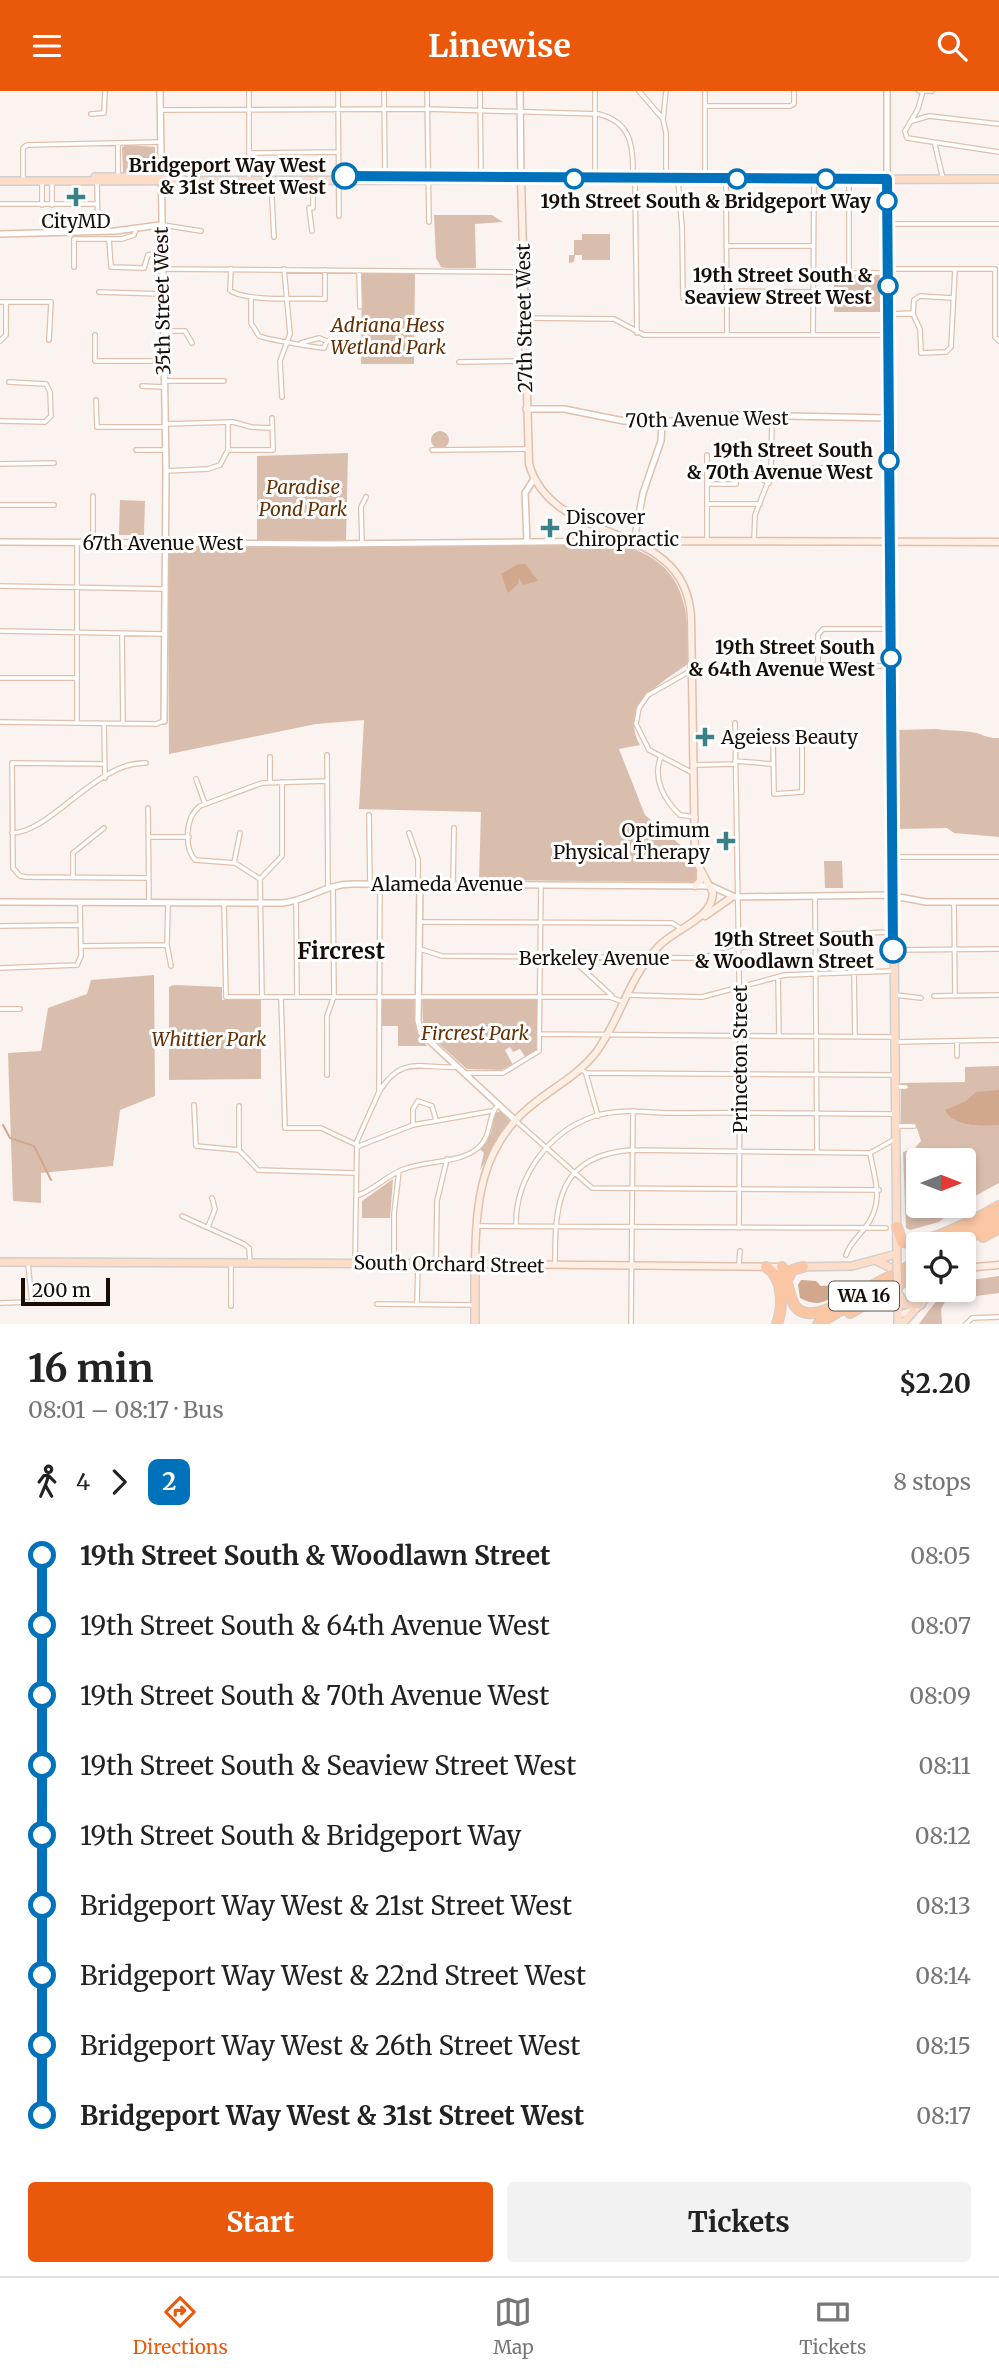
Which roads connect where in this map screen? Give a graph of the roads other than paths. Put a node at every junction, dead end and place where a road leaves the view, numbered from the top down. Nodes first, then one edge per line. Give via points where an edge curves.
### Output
1 (105, 91) edge
2 (160, 91) edge
3 (249, 91) edge
4 (338, 91) edge
5 (384, 91) edge
6 (427, 91) edge
7 (480, 91) edge
8 (520, 91) edge
9 (595, 91) edge
10 (639, 91) edge
11 (666, 91) edge
12 (705, 91) edge
13 (794, 91) edge
14 (887, 91) edge
15 (921, 91) edge
16 (932, 91) edge
17 (705, 106) junction
18 (338, 109) junction
19 (385, 109) junction
20 (427, 109) junction
21 (160, 110) junction
22 (249, 110) junction
23 (480, 111) junction
24 (521, 113) junction
25 (91, 114) dead end
26 (595, 114) junction
27 (663, 119) junction
28 (911, 121) junction
29 (999, 124) edge
30 (49, 138) dead end
31 (160, 142) junction
32 (118, 144) junction
33 (49, 145) junction
34 (934, 145) junction
35 (338, 152) junction
36 (999, 152) edge
37 (249, 153) junction
38 (118, 176) junction
39 (386, 176) junction
40 (481, 176) junction
41 (23, 177) junction
42 (249, 177) junction
43 (0, 179) edge
44 (97, 179) junction
45 (159, 179) junction
46 (338, 179) junction
47 (429, 179) junction
48 (521, 179) junction
49 (595, 179) junction
50 (634, 179) junction
51 (666, 179) junction
52 (678, 179) junction
53 (705, 179) junction
54 (726, 179) junction
55 (814, 179) junction
56 (849, 179) junction
57 (887, 179) junction
58 (943, 179) junction
59 (999, 179) edge
60 (42, 181) junction
61 (52, 181) junction
62 (271, 181) junction
63 (313, 181) junction
64 (0, 204) edge
65 (96, 204) junction
66 (42, 205) junction
67 (52, 205) junction
68 (339, 216) dead end
69 (429, 222) dead end
70 (888, 224) junction
71 (999, 224) edge
72 (160, 225) junction
73 (135, 226) junction
74 (83, 231) junction
75 (98, 231) junction
76 (201, 231) dead end
77 (312, 231) dead end
78 (0, 234) edge
79 (274, 237) dead end
80 (84, 239) junction
81 (109, 239) junction
82 (726, 246) junction
83 (813, 246) junction
84 (161, 253) junction
85 (74, 267) dead end
86 (162, 269) junction
87 (231, 269) junction
88 (284, 269) junction
89 (955, 269) junction
90 (325, 270) junction
91 (359, 271) junction
92 (888, 271) junction
93 (522, 272) junction
94 (849, 272) junction
95 (813, 273) junction
96 (727, 291) junction
97 (99, 292) dead end
98 (683, 292) dead end
99 (813, 292) junction
100 (162, 293) junction
101 (285, 297) junction
102 (251, 298) junction
103 (952, 298) junction
104 (997, 300) edge
105 (3, 302) edge
106 (360, 307) dead end
107 (889, 314) junction
108 (913, 314) junction
109 (523, 318) junction
110 (163, 331) junction
111 (637, 333) junction
112 (95, 335) dead end
113 (727, 335) junction
114 (813, 335) junction
115 (888, 335) junction
116 (49, 339) dead end
117 (1, 340) edge
118 (289, 340) junction
119 (997, 340) edge
120 (192, 343) dead end
121 (301, 343) junction
122 (525, 361) junction
123 (163, 362) junction
124 (458, 362) dead end
125 (224, 381) dead end
126 (9, 382) dead end
127 (163, 384) junction
128 (142, 386) dead end
129 (282, 397) dead end
130 (96, 400) dead end
131 (526, 408) junction
132 (272, 418) dead end
133 (772, 418) junction
134 (889, 418) junction
135 (0, 421) edge
136 (662, 421) junction
137 (228, 422) junction
138 (165, 425) junction
139 (272, 428) junction
140 (526, 449) junction
141 (136, 450) dead end
142 (165, 450) junction
143 (228, 450) junction
144 (432, 450) dead end
145 (707, 455) dead end
146 (54, 463) dead end
147 (0, 464) edge
148 (772, 468) junction
149 (826, 468) dead end
150 (166, 471) junction
151 (534, 479) junction
152 (769, 483) junction
153 (708, 484) junction
154 (93, 496) dead end
155 (366, 497) dead end
156 (707, 503) junction
157 (760, 504) junction
158 (0, 505) edge
159 (54, 505) dead end
160 (527, 541) junction
161 (635, 541) junction
162 (662, 541) junction
163 (0, 542) edge
164 (707, 542) junction
165 (754, 542) junction
166 (890, 542) junction
167 (999, 542) edge
168 (77, 543) junction
169 (93, 543) junction
170 (362, 543) junction
171 (166, 544) junction
172 (660, 556) junction
173 (0, 586) edge
174 (76, 588) junction
175 (165, 589) junction
176 (890, 629) junction
177 (0, 631) edge
178 (77, 633) junction
179 (122, 634) junction
180 (166, 634) junction
181 (801, 665) dead end
182 (818, 665) junction
183 (891, 666) junction
184 (692, 670) junction
185 (0, 678) edge
186 (77, 678) junction
187 (0, 722) edge
188 (164, 722) joint
189 (77, 723) junction
190 (104, 723) junction
191 (735, 723) dead end
192 (123, 724) junction
193 (327, 755) dead end
194 (270, 757) dead end
195 (662, 757) junction
196 (735, 762) junction
197 (146, 763) dead end
198 (105, 764) junction
199 (772, 764) junction
200 (695, 765) junction
201 (695, 773) junction
202 (105, 778) junction
203 (196, 779) dead end
204 (327, 781) junction
205 (270, 782) junction
206 (282, 782) junction
207 (205, 804) junction
208 (148, 808) dead end
209 (369, 815) dead end
210 (696, 817) junction
211 (104, 828) dead end
212 (454, 828) dead end
213 (12, 832) junction
214 (240, 833) dead end
215 (409, 833) dead end
216 (148, 837) junction
217 (189, 837) junction
218 (893, 857) junction
219 (999, 857) edge
220 (234, 863) junction
221 (699, 870) junction
222 (73, 878) junction
223 (148, 878) junction
224 (260, 879) junction
225 (370, 884) junction
226 (380, 884) junction
227 (419, 884) junction
228 (453, 884) junction
229 (541, 885) junction
230 (695, 886) junction
231 (711, 886) junction
232 (330, 887) junction
233 (893, 895) junction
234 (815, 896) junction
235 (735, 897) junction
236 (296, 901) junction
237 (0, 902) edge
238 (224, 902) junction
239 (260, 902) junction
240 (999, 902) edge
241 (80, 903) junction
242 (149, 903) junction
243 (168, 903) junction
244 (954, 903) junction
245 (420, 922) junction
246 (690, 922) junction
247 (541, 923) junction
248 (80, 925) junction
249 (0, 926) edge
250 (680, 928) junction
251 (893, 932) junction
252 (815, 933) junction
253 (167, 945) junction
254 (81, 946) junction
255 (739, 947) junction
256 (420, 949) junction
257 (999, 949) edge
258 (893, 950) junction
259 (954, 950) junction
260 (541, 958) junction
261 (572, 959) junction
262 (647, 959) junction
263 (171, 966) dead end
264 (0, 968) edge
265 (893, 971) junction
266 (854, 972) junction
267 (815, 973) junction
268 (778, 977) junction
269 (740, 988) junction
270 (379, 995) junction
271 (894, 995) junction
272 (955, 995) junction
273 (999, 995) edge
274 (334, 996) junction
275 (419, 996) junction
276 (541, 996) junction
277 (934, 996) dead end
278 (262, 997) junction
279 (281, 997) junction
280 (298, 997) junction
281 (613, 998) junction
282 (623, 998) junction
283 (921, 998) dead end
284 (0, 1009) edge
285 (20, 1009) dead end
286 (540, 1034) junction
287 (606, 1035) junction
288 (740, 1036) junction
289 (779, 1036) junction
290 (816, 1037) junction
291 (855, 1037) junction
292 (895, 1040) junction
293 (957, 1041) junction
294 (999, 1041) edge
295 (957, 1056) dead end
296 (457, 1067) junction
297 (584, 1071) junction
298 (464, 1074) junction
299 (740, 1074) junction
300 (327, 1075) dead end
301 (817, 1075) junction
302 (895, 1075) junction
303 (896, 1087) junction
304 (906, 1087) dead end
305 (379, 1092) junction
306 (194, 1105) dead end
307 (498, 1105) junction
308 (239, 1107) dead end
309 (492, 1111) junction
310 (633, 1111) junction
311 (740, 1112) junction
312 (817, 1114) junction
313 (896, 1114) junction
314 (598, 1116) junction
315 (436, 1121) junction
316 (516, 1121) junction
317 (413, 1125) junction
318 (897, 1126) junction
319 (914, 1126) dead end
320 (897, 1139) junction
321 (356, 1145) junction
322 (546, 1148) junction
323 (239, 1150) junction
324 (632, 1150) junction
325 (740, 1151) junction
326 (817, 1151) junction
327 (870, 1153) junction
328 (447, 1159) junction
329 (399, 1171) junction
330 (355, 1173) junction
331 (575, 1173) junction
332 (632, 1188) junction
333 (740, 1189) junction
334 (879, 1190) junction
335 (356, 1196) junction
336 (212, 1198) dead end
337 (999, 1206) edge
338 (999, 1212) edge
339 (182, 1216) dead end
340 (999, 1220) edge
341 (476, 1226) junction
342 (516, 1226) junction
343 (555, 1226) junction
344 (632, 1226) junction
345 (208, 1227) junction
346 (739, 1227) junction
347 (892, 1227) junction
348 (999, 1228) edge
349 (865, 1229) junction
350 (966, 1232) edge
351 (976, 1236) edge
352 (976, 1239) edge
353 (740, 1251) dead end
354 (897, 1254) junction
355 (846, 1255) dead end
356 (876, 1261) junction
357 (0, 1262) edge
358 (27, 1262) junction
359 (231, 1262) junction
360 (250, 1262) junction
361 (355, 1263) junction
362 (394, 1263) junction
363 (418, 1264) junction
364 (436, 1264) junction
365 (475, 1264) junction
366 (555, 1265) junction
367 (630, 1265) junction
368 (737, 1265) junction
369 (999, 1265) edge
370 (894, 1266) junction
371 (766, 1267) junction
372 (785, 1267) junction
373 (803, 1267) junction
374 (976, 1267) edge
375 (906, 1272) edge
376 (906, 1274) edge
377 (906, 1276) edge
378 (786, 1284) junction
379 (779, 1294) junction
380 (899, 1295) junction
381 (924, 1302) edge
382 (0, 1303) edge
383 (377, 1304) dead end
384 (417, 1304) junction
385 (475, 1305) junction
386 (921, 1305) junction
387 (231, 1306) dead end
388 (913, 1311) junction
389 (898, 1315) junction
390 (999, 1317) edge
391 (967, 1322) edge
392 (475, 1324) edge
393 (631, 1324) edge
394 (775, 1324) edge
395 (818, 1324) edge
396 (831, 1324) edge
397 (900, 1324) edge

1 - 25 street via 104,113
2 - 21 street, 35th Street West
3 - 22 street
4 - 18 street
5 - 19 street
6 - 20 street
7 - 23 street
8 - 24 street, 27th Street West
9 - 26 street
10 - 27 street
11 - 27 street
12 - 17 street
13 - 17 street via 793,106
14 - 57 street
15 - 16 street
15 - 28 street
17 - 53 street
18 - 19 street
18 - 22 street
18 - 35 street
19 - 20 street
19 - 39 street
20 - 23 street
20 - 47 street
21 - 22 street
21 - 31 street, 35th Street West
22 - 37 street
23 - 24 street
23 - 40 street
24 - 26 street
24 - 48 street, 27th Street West
26 - 49 street
26 - 50 street via 615,120 628,132
27 - 51 street
28 - 29 street via 929,115
28 - 34 street via 905,134
30 - 33 street
31 - 32 street
31 - 45 street, 35th Street West
32 - 33 street
32 - 38 street
33 - 41 street via 23,147
34 - 36 street
34 - 58 street
35 - 37 street
35 - 46 street
37 - 42 street
38 - 44 main road
38 - 45 main road
39 - 46 main road
39 - 47 main road
40 - 47 main road
40 - 48 main road
41 - 43 main road
41 - 44 main road
42 - 45 main road
42 - 46 main road
43 - 60 main road
44 - 45 main road
44 - 61 main road
44 - 65 street
45 - 62 main road
45 - 72 street, 35th Street West
46 - 47 main road
46 - 63 main road
46 - 68 street
47 - 48 main road
47 - 69 street
48 - 49 main road
48 - 93 main road, 27th Street West
49 - 50 main road
50 - 51 main road
50 - 111 street
51 - 52 main road
52 - 53 main road
52 - 98 street
53 - 54 main road
54 - 55 main road
54 - 82 street
55 - 56 main road
55 - 83 street
56 - 57 main road
56 - 94 street
57 - 58 main road
57 - 70 main road
58 - 59 main road
60 - 61 main road
60 - 66 street
61 - 67 street
62 - 63 main road
62 - 79 street
63 - 77 street via 308,221
64 - 66 street
65 - 67 street
65 - 75 street
66 - 67 street
70 - 71 street
70 - 92 main road
72 - 73 street
72 - 76 street
72 - 84 street, 35th Street West
73 - 75 street
73 - 81 street via 134,235
74 - 75 street
74 - 78 street
74 - 80 street
80 - 81 street
80 - 85 street via 73,240
81 - 84 street via 109,266 144,268 148,255
82 - 83 street
82 - 96 street
83 - 95 street
84 - 86 street, 35th Street West
86 - 87 street
86 - 100 street, 35th Street West
87 - 88 street
87 - 102 street via 231,291
88 - 90 street
88 - 101 street
89 - 92 street
89 - 103 street
89 - 104 street via 995,269
90 - 91 street
90 - 101 street via 325,299
91 - 93 street
91 - 106 street
92 - 94 street
92 - 107 main road
93 - 109 main road, 27th Street West
94 - 95 street
95 - 99 street
96 - 99 street
96 - 113 street
97 - 100 street
99 - 114 street
100 - 110 street, 35th Street West
101 - 102 street
101 - 118 street
102 - 118 street via 255,334
103 - 108 street via 917,297
103 - 108 street via 952,344 946,352 921,353 920,329
104 - 119 street
105 - 116 street via 51,302
105 - 117 street via 6,335
107 - 108 street
107 - 115 main road
109 - 111 street via 614,319
109 - 122 main road, 27th Street West
110 - 120 street via 185,331
110 - 123 street, 35th Street West
111 - 113 street
112 - 123 street via 95,361
113 - 114 street
114 - 115 street
115 - 134 main road
118 - 121 street
118 - 129 street via 280,361
121 - 121 street via 322,348 327,341 319,338
122 - 124 street
122 - 131 main road, 27th Street West
123 - 127 street, 35th Street West
125 - 127 street
126 - 135 street via 46,384 51,392 48,419
127 - 128 street
127 - 138 street, 35th Street West
130 - 138 street via 97,427
131 - 136 street, 70th Avenue West via 564,409 615,421
131 - 140 main road, 27th Street West
132 - 139 street
133 - 134 street, 70th Avenue West
133 - 136 street, 70th Avenue West via 735,415
133 - 148 street
134 - 166 main road
136 - 161 street via 660,445 640,501
137 - 138 street
137 - 139 street
137 - 143 street
138 - 142 street, 35th Street West
139 - 143 street via 273,450
140 - 144 street
140 - 151 main road, 27th Street West
141 - 142 street
142 - 150 street, 35th Street West
143 - 150 street via 217,467
145 - 153 street
146 - 147 street
148 - 149 street
148 - 152 street
150 - 171 street, 35th Street West
151 - 160 street, 27th Street West via 525,493
151 - 161 main road via 564,511
152 - 153 street via 752,474 736,474 736,484
152 - 157 street
153 - 156 street
154 - 169 street
155 - 170 street via 361,511
156 - 157 street
156 - 164 street
157 - 165 street
158 - 159 street
160 - 161 street, 67th Avenue West
160 - 170 street, 67th Avenue West
161 - 162 main road
161 - 172 main road
162 - 164 main road
162 - 172 main road via 657,548
163 - 168 street, 67th Avenue West
164 - 165 main road
165 - 166 main road
166 - 167 main road
166 - 176 main road
168 - 169 street, 67th Avenue West
168 - 174 street
169 - 171 street, 67th Avenue West
170 - 171 street, 67th Avenue West
171 - 175 street, 35th Street West
172 - 184 main road via 674,570 688,598
173 - 174 street
174 - 175 street
174 - 178 street
175 - 180 street, 35th Street West
176 - 182 street via 825,628 820,631
176 - 183 main road
177 - 178 street
178 - 179 street
178 - 186 street
179 - 180 street
179 - 192 street
180 - 188 street, 35th Street West
181 - 182 street
182 - 183 street
183 - 218 main road
184 - 195 street via 653,691 639,708 637,731 647,748
184 - 200 main road
185 - 186 street
186 - 189 street
187 - 189 street
188 - 192 street
189 - 190 street
190 - 192 street
190 - 198 street
191 - 196 street, Princeton Street
193 - 204 street
194 - 205 street
195 - 201 street
195 - 210 street via 657,770 666,797 680,815
196 - 199 street
196 - 200 street
196 - 235 street, Princeton Street
197 - 202 street via 133,763
198 - 202 street
198 - 213 street via 12,762
199 - 199 street via 773,739 801,739 801,793 774,794
200 - 201 main road
201 - 210 main road
202 - 213 street via 82,789 26,832
203 - 207 street
204 - 206 street
204 - 232 street
205 - 206 street
205 - 207 street
206 - 224 street via 282,856
207 - 217 street via 190,815
208 - 216 street
209 - 225 street
210 - 221 main road
211 - 222 street via 73,853
212 - 228 street
213 - 222 street via 12,864 17,874
214 - 220 street
215 - 227 street
216 - 217 street
216 - 223 street
217 - 220 street via 189,851 197,861
218 - 219 street
218 - 233 main road
220 - 224 street
221 - 230 main road via 700,881
221 - 231 main road
222 - 223 street
223 - 242 street
224 - 239 street
225 - 226 street, Alameda Avenue
225 - 232 street, Alameda Avenue
226 - 227 street, Alameda Avenue
226 - 270 street
227 - 228 street, Alameda Avenue
227 - 245 street
228 - 229 street, Alameda Avenue
229 - 230 street, Alameda Avenue
229 - 247 street
230 - 231 street, Alameda Avenue
231 - 235 street, Alameda Avenue
231 - 246 main road via 710,906
232 - 236 street, Alameda Avenue
232 - 274 street
233 - 234 street, Alameda Avenue
233 - 244 street, Alameda Avenue
233 - 251 main road
234 - 235 street, Alameda Avenue
234 - 252 street
235 - 246 main road
235 - 255 street, Princeton Street
236 - 239 street, Alameda Avenue
236 - 280 street
237 - 241 street, Alameda Avenue
238 - 239 street, Alameda Avenue
238 - 243 street, Alameda Avenue
238 - 278 street via 224,994
239 - 278 street
240 - 244 street, Alameda Avenue
241 - 242 street, Alameda Avenue
241 - 248 street
242 - 243 street, Alameda Avenue
243 - 253 street
244 - 259 street
245 - 247 street
245 - 256 street
246 - 250 main road
247 - 250 street via 672,923
247 - 260 street
248 - 249 street
248 - 254 street
250 - 262 main road
251 - 252 street, Berkeley Avenue
251 - 258 main road
252 - 255 street, Berkeley Avenue via 772,937
252 - 267 street
253 - 254 street
253 - 263 street
254 - 264 street via 77,965
255 - 262 street, Berkeley Avenue via 701,958
255 - 269 street, Princeton Street
256 - 260 street, Berkeley Avenue via 435,956
256 - 275 street
257 - 259 street
258 - 259 street
258 - 265 main road
259 - 272 street
260 - 261 street, Berkeley Avenue
260 - 276 street
261 - 262 street, Berkeley Avenue
261 - 281 street
262 - 282 main road
265 - 266 street
265 - 271 main road
266 - 267 street
266 - 291 street
267 - 268 street
267 - 290 street
268 - 269 street
268 - 289 street
269 - 282 street via 702,997
269 - 288 street, Princeton Street
270 - 274 street
270 - 275 street
270 - 305 street
271 - 283 street
271 - 292 main road
272 - 273 street
272 - 277 street
274 - 280 street
274 - 300 street via 327,1016
275 - 276 street
275 - 296 street via 421,1033
276 - 281 street
276 - 286 street
278 - 279 street
279 - 280 street
279 - 321 street via 283,1126 323,1129
281 - 282 street
282 - 287 main road
284 - 285 street
286 - 287 street
286 - 298 street via 539,1053 504,1073
287 - 288 street
287 - 297 main road
288 - 289 street
288 - 299 street, Princeton Street
289 - 290 street
290 - 291 street
290 - 301 street
291 - 292 street
292 - 293 street
292 - 302 main road
293 - 294 street
293 - 295 street
296 - 298 street
296 - 305 street via 409,1066 388,1079
297 - 299 street
297 - 314 street
297 - 316 main road via 530,1106
298 - 307 street
299 - 301 street
299 - 311 street, Princeton Street
301 - 302 street
301 - 312 street
302 - 303 main road
303 - 304 street
303 - 313 main road
305 - 321 street
306 - 323 street via 196,1146
307 - 309 street
307 - 316 street
308 - 323 street
309 - 315 street
309 - 328 street via 490,1132 478,1148
310 - 311 street
310 - 314 street
310 - 324 street
311 - 312 street
311 - 325 street, Princeton Street
312 - 313 street
312 - 326 street
313 - 318 main road
314 - 322 street via 568,1129
315 - 317 street
315 - 317 street via 432,1106 418,1101
316 - 322 street
316 - 341 main road via 487,1165
317 - 321 street
318 - 319 street
318 - 320 main road
320 - 327 street
320 - 347 main road
321 - 330 street
322 - 331 street
322 - 342 street via 524,1185
323 - 330 street via 260,1170
324 - 325 street
324 - 331 street via 599,1157
324 - 332 street
325 - 326 street
325 - 333 street, Princeton Street
326 - 327 street
327 - 334 street
328 - 329 street
328 - 364 street via 437,1208
329 - 335 street
329 - 362 street
330 - 335 street
331 - 332 street via 592,1188
331 - 343 street via 560,1196
332 - 333 street
332 - 344 street
333 - 334 street
333 - 346 street, Princeton Street
334 - 349 street via 876,1209
335 - 361 street
336 - 345 street via 215,1206
337 - 347 highway via 921,1240 903,1243
338 - 350 highway
339 - 345 street
340 - 351 highway
341 - 342 street
341 - 365 main road
342 - 343 street
343 - 344 street
343 - 366 street
344 - 346 street
344 - 367 street
345 - 360 street via 246,1245
346 - 349 street
347 - 349 street
347 - 354 main road
348 - 352 highway
349 - 355 street
353 - 368 street
354 - 356 main road, South Orchard Street
354 - 370 main road
356 - 370 main road
356 - 373 main road, South Orchard Street via 847,1267
357 - 358 main road, South Orchard Street
358 - 359 main road, South Orchard Street
358 - 382 street via 33,1300
359 - 360 main road, South Orchard Street
359 - 387 street
360 - 361 main road, South Orchard Street
361 - 362 main road, South Orchard Street
362 - 363 main road, South Orchard Street
363 - 364 main road, South Orchard Street
363 - 384 street
364 - 365 main road, South Orchard Street
365 - 366 main road, South Orchard Street
365 - 385 main road
366 - 367 main road, South Orchard Street
367 - 368 main road, South Orchard Street
367 - 393 street
368 - 371 main road, South Orchard Street
368 - 372 main road
369 - 374 main road
370 - 380 main road, bridge
371 - 372 main road, South Orchard Street
371 - 379 highway via 775,1273
372 - 373 main road, South Orchard Street
372 - 378 highway
372 - 379 highway
373 - 378 highway via 791,1272
375 - 378 highway via 816,1313 795,1306
376 - 395 highway, WA 16
377 - 396 highway, WA 16
379 - 394 highway via 781,1310
380 - 386 main road via 905,1305
380 - 389 main road
381 - 386 main road
383 - 384 street
384 - 385 street
385 - 392 main road
386 - 388 main road
388 - 389 main road
388 - 397 main road
389 - 397 main road
390 - 391 street

